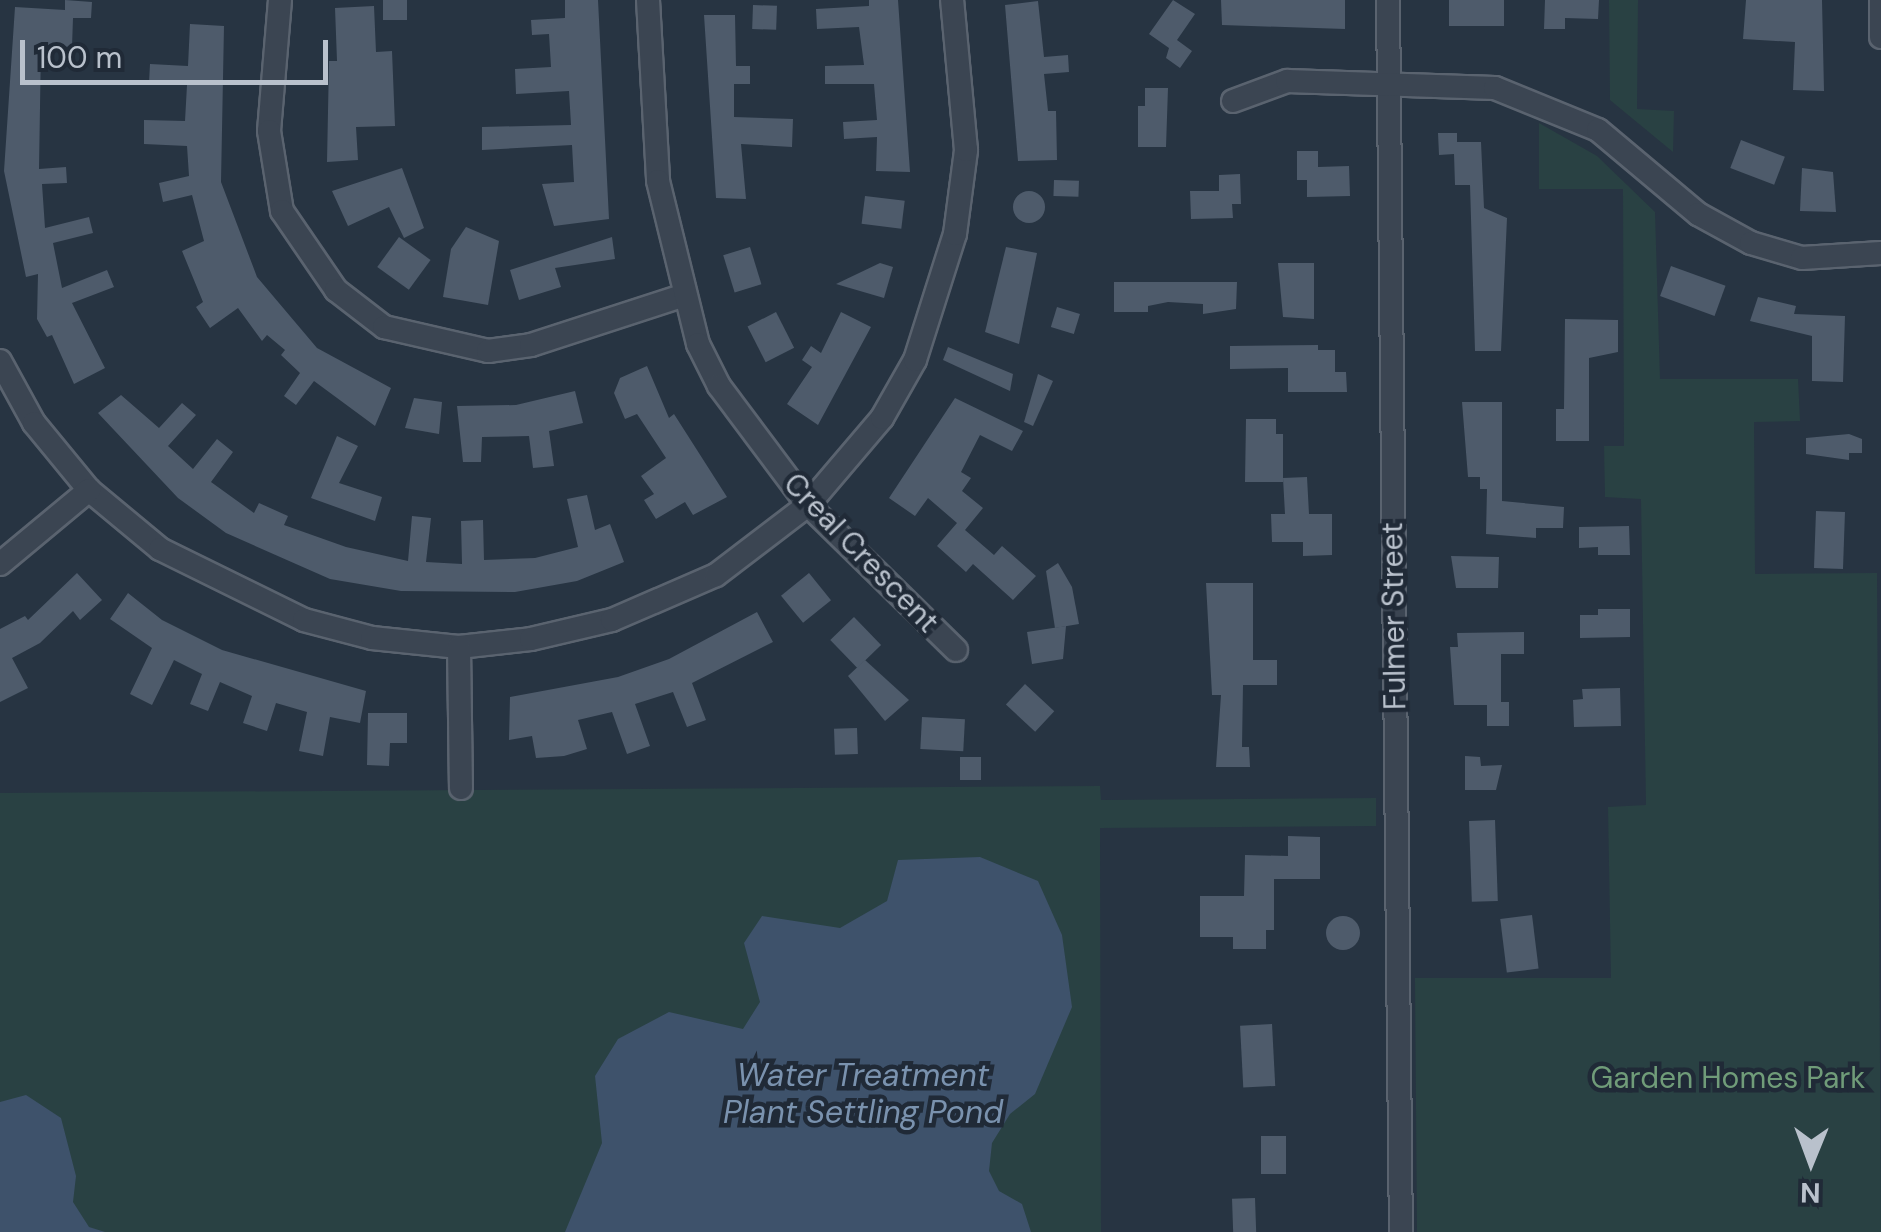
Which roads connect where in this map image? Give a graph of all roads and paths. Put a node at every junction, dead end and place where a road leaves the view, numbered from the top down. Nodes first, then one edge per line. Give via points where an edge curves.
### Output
1 (280, 0) edge
2 (648, 0) edge
3 (952, 0) edge
4 (1388, 0) edge
5 (1880, 0) edge
6 (1881, 36) edge
7 (1389, 82) junction
8 (1233, 101) dead end
9 (1881, 254) edge
10 (682, 296) junction
11 (0, 361) edge
12 (89, 490) junction
13 (808, 505) junction
14 (0, 564) edge
15 (459, 647) junction
16 (956, 650) dead end
17 (461, 788) dead end
18 (1401, 1232) edge

1 - 10 street via 269,130 282,211 336,290 384,327 488,351 531,345
2 - 10 street, Creal Crescent via 658,181
3 - 13 street via 966,150 956,234 915,360 882,418
4 - 7 street, Fulmer Street
5 - 6 street
7 - 8 street via 1288,81
7 - 9 street via 1496,88 1548,104 1598,130 1698,214 1751,243 1802,258
7 - 18 street, Fulmer Street
10 - 13 street, Creal Crescent via 719,386
11 - 12 street via 34,423
12 - 14 street
12 - 15 street via 160,549 304,620 372,638
13 - 15 street via 716,576 612,620 531,640
13 - 16 street, Creal Crescent
15 - 17 street

